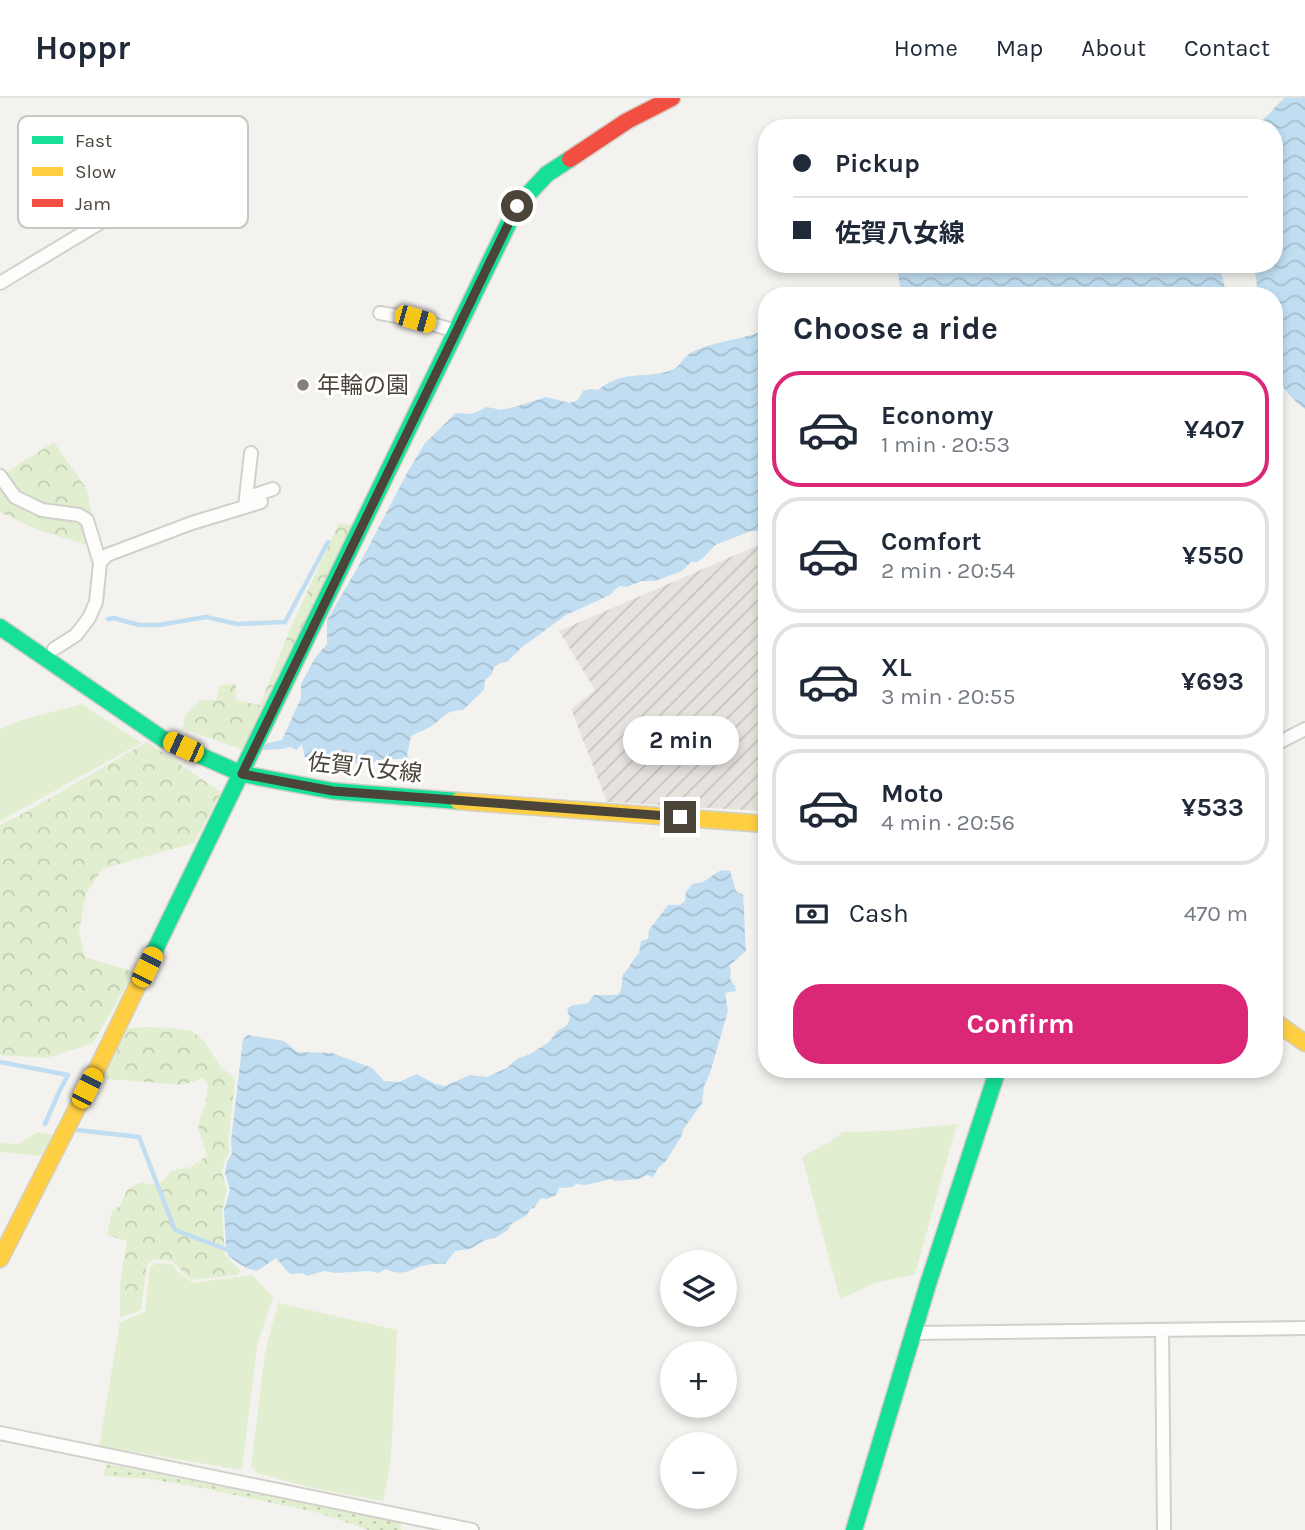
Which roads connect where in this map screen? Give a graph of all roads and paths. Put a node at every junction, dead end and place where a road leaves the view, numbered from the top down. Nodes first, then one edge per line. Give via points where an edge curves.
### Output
1 (672, 98) edge
2 (91, 228) edge
3 (0, 283) edge
4 (380, 313) dead end
5 (456, 331) junction
6 (251, 453) dead end
7 (0, 476) edge
8 (273, 489) dead end
9 (245, 502) junction
10 (261, 502) dead end
11 (100, 563) junction
12 (0, 627) edge
13 (54, 649) dead end
14 (1305, 729) edge
15 (1283, 741) edge
16 (242, 774) junction
17 (758, 823) edge
18 (1283, 1027) edge
19 (1305, 1043) edge
20 (995, 1078) edge
21 (0, 1259) edge
22 (1305, 1328) edge
23 (1161, 1330) junction
24 (914, 1333) junction
25 (0, 1433) edge
26 (472, 1530) edge
27 (853, 1530) edge
28 (1164, 1530) edge

1 - 5 street via 627,121 547,174 517,206
2 - 3 street
4 - 5 street
5 - 16 street
6 - 9 street
7 - 11 street via 15,497 42,510 79,514 87,520
8 - 9 street
9 - 10 street
9 - 11 street via 107,555
11 - 13 street via 96,602 89,618 76,635
12 - 16 street, 佐賀八女線 via 163,739
14 - 15 street
16 - 17 street, 佐賀八女線 via 333,791
16 - 21 street
18 - 19 street
20 - 24 street via 921,1283
22 - 23 street
23 - 24 street
23 - 28 street
24 - 27 street
25 - 26 street

